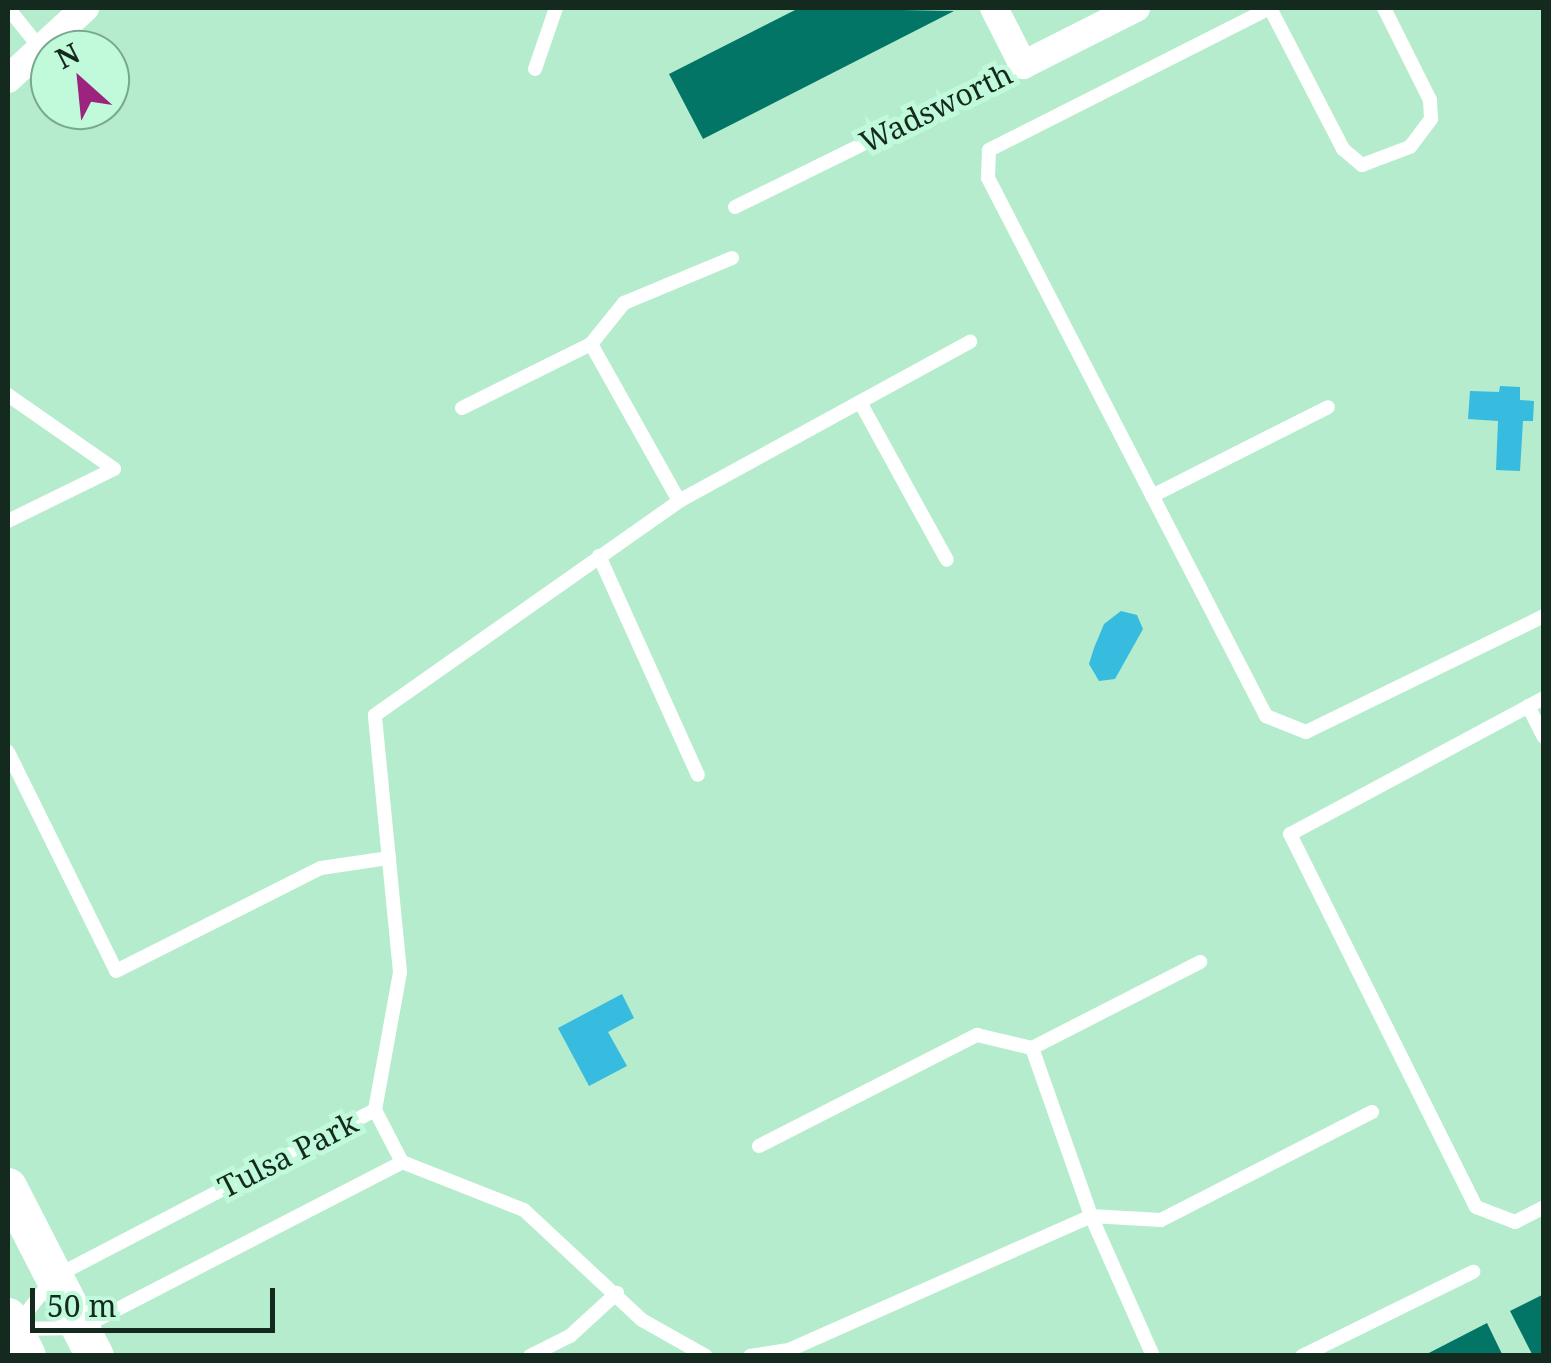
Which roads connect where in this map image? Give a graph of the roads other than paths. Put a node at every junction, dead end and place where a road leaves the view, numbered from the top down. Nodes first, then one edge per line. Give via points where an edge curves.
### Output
1 (8, 8) edge
2 (85, 8) edge
3 (556, 8) edge
4 (994, 8) edge
5 (1136, 8) edge
6 (1270, 8) edge
7 (1384, 8) edge
8 (62, 30) edge
9 (30, 35) edge
10 (30, 60) edge
11 (1023, 65) junction
12 (535, 69) dead end
13 (8, 79) edge
14 (735, 207) dead end
15 (732, 258) dead end
16 (970, 342) dead end
17 (592, 344) junction
18 (9, 397) edge
19 (860, 402) junction
20 (1328, 407) dead end
21 (462, 408) dead end
22 (1152, 496) junction
23 (679, 501) junction
24 (8, 521) edge
25 (599, 556) junction
26 (947, 560) dead end
27 (1544, 616) edge
28 (1544, 698) edge
29 (1528, 706) junction
30 (1544, 737) edge
31 (8, 752) edge
32 (698, 775) dead end
33 (388, 858) junction
34 (1200, 962) dead end
35 (1032, 1048) junction
36 (375, 1110) junction
37 (1372, 1112) dead end
38 (759, 1146) dead end
39 (402, 1162) junction
40 (8, 1187) edge
41 (1544, 1208) edge
42 (1092, 1216) junction
43 (1473, 1272) dead end
44 (54, 1277) junction
45 (617, 1293) junction
46 (16, 1334) edge
47 (88, 1342) edge
48 (530, 1356) edge
49 (706, 1356) edge
50 (750, 1356) edge
51 (1154, 1356) edge
52 (1302, 1356) edge

1 - 9 lane
2 - 8 street
3 - 12 lane
4 - 11 street
5 - 11 street, Wadsworth
6 - 7 lane via 1343,150 1362,165 1410,147 1431,119 1430,100
6 - 22 lane via 989,150 988,178
10 - 13 street
11 - 14 lane, Wadsworth
15 - 17 lane via 624,304
16 - 19 lane
17 - 21 lane
17 - 23 lane
18 - 24 lane via 114,468
19 - 23 lane
19 - 26 lane
20 - 22 lane
22 - 27 lane via 1266,716 1306,732
23 - 25 lane
25 - 32 lane
25 - 33 lane via 375,715
28 - 29 lane
29 - 30 lane
29 - 41 lane via 1290,834 1476,1206 1516,1222
31 - 33 lane via 116,971 320,868
33 - 36 lane via 400,972
34 - 35 lane
35 - 38 lane via 978,1034
35 - 42 lane
36 - 39 lane, Tulsa Park
36 - 44 lane, Tulsa Park
37 - 42 lane via 1160,1220
39 - 45 lane via 524,1210
39 - 47 lane, Tulsa Park
40 - 44 street
42 - 50 lane via 790,1350
42 - 51 lane
43 - 52 lane
44 - 46 lane, Tulsa Park
44 - 47 street
45 - 48 lane via 570,1336
45 - 49 lane via 642,1320
46 - 47 lane, Tulsa Park

